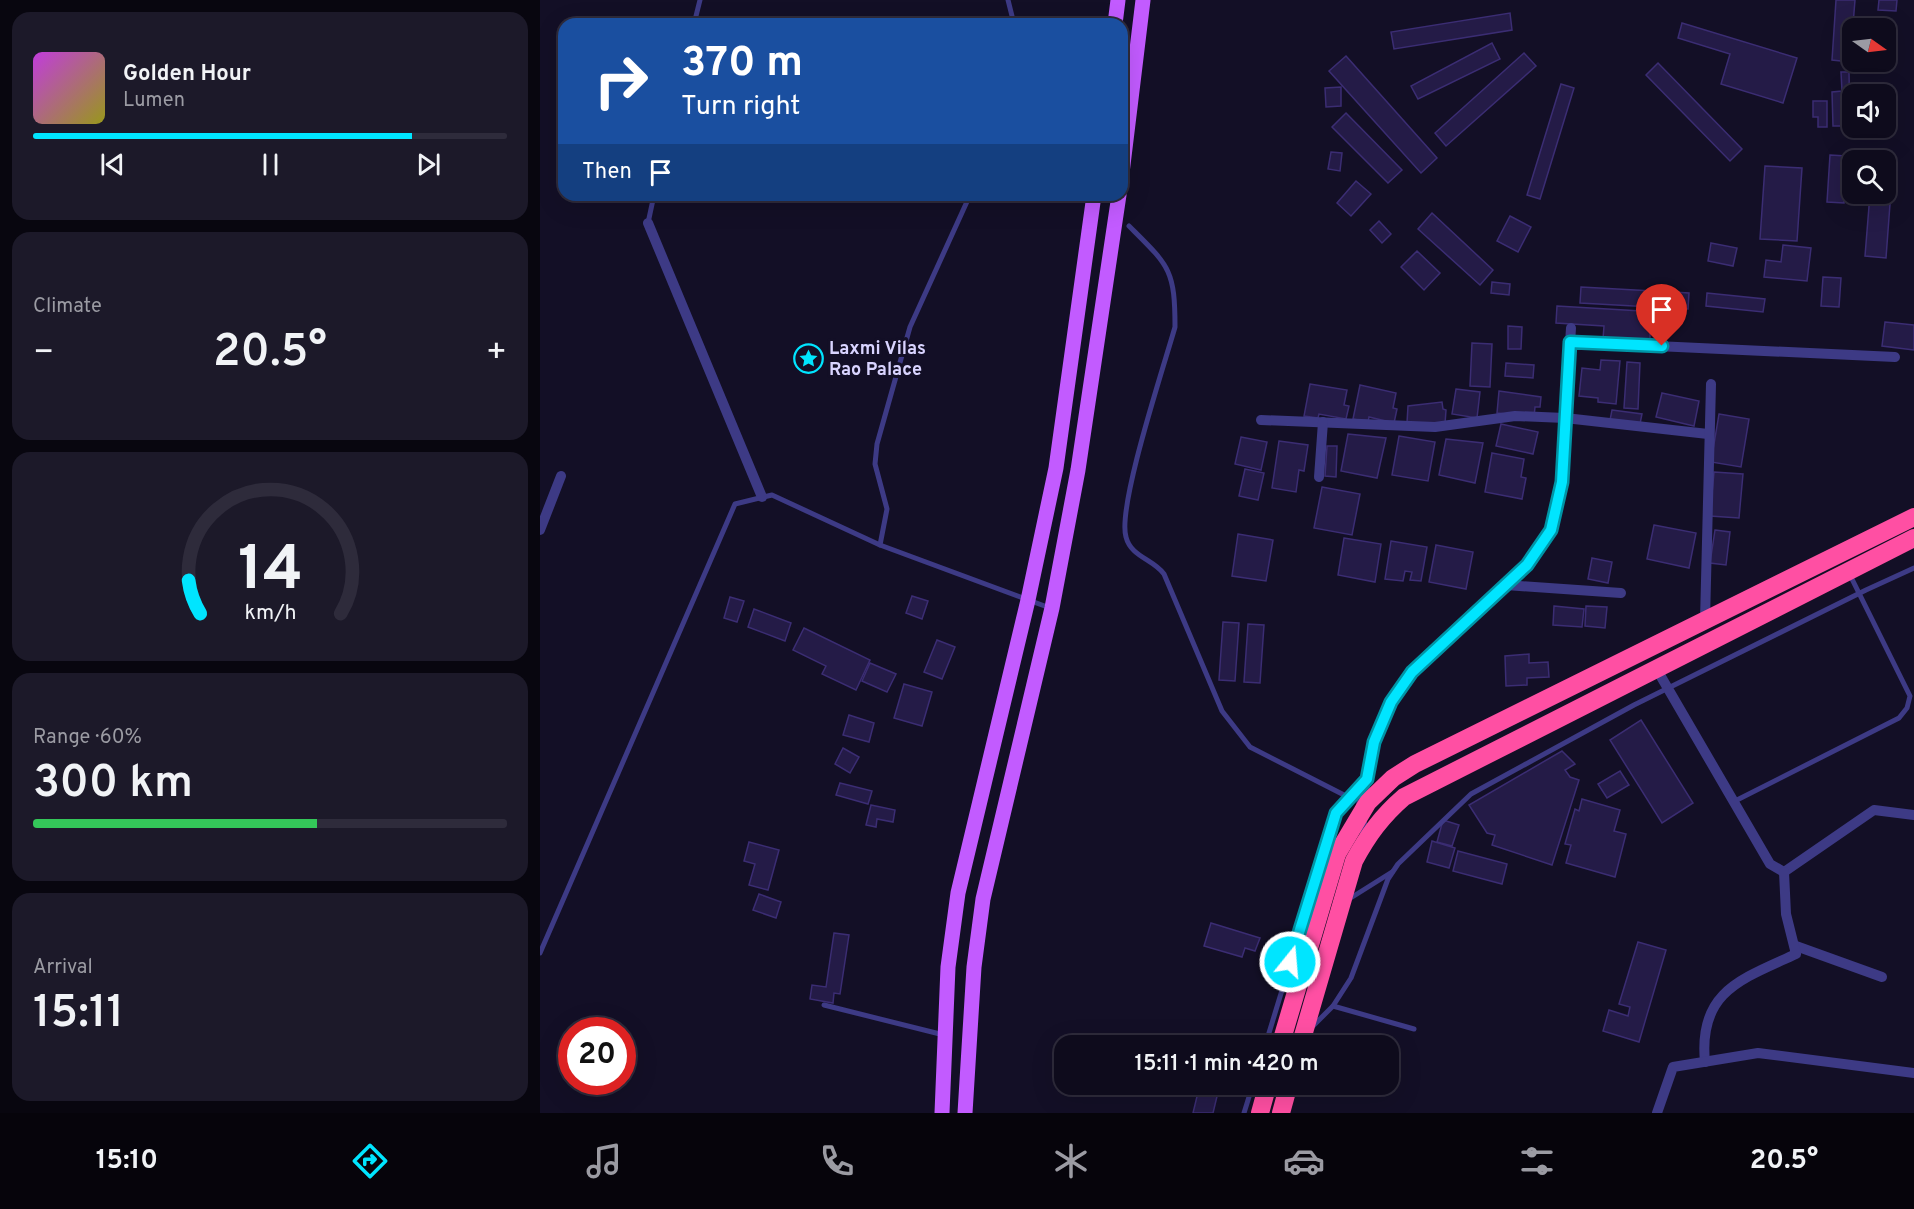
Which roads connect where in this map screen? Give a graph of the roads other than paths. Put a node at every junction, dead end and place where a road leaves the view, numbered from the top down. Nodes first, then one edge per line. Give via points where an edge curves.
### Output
1 (700, 0) edge
2 (1008, 0) edge
3 (1118, 0) edge
4 (1143, 0) edge
5 (696, 18) edge
6 (1012, 18) edge
7 (1116, 18) edge
8 (1128, 124) edge
9 (653, 201) edge
10 (967, 201) edge
11 (1093, 201) edge
12 (1118, 201) edge
13 (648, 223) joint
14 (1129, 226) dead end
15 (1570, 328) dead end
16 (1570, 342) junction
17 (1894, 357) dead end
18 (1711, 384) dead end
19 (1565, 418) junction
20 (1261, 420) dead end
21 (1323, 422) junction
22 (1708, 434) junction
23 (561, 476) dead end
24 (1319, 477) dead end
25 (762, 497) junction
26 (1914, 517) edge
27 (540, 530) edge
28 (1914, 538) edge
29 (880, 545) junction
30 (1914, 568) edge
31 (1848, 571) junction
32 (1506, 585) junction
33 (1621, 593) dead end
34 (1859, 594) junction
35 (1028, 600) junction
36 (1052, 608) junction
37 (1705, 620) junction
38 (1656, 668) junction
39 (1668, 688) junction
40 (1367, 779) junction
41 (1350, 798) junction
42 (1734, 802) junction
43 (1359, 815) junction
44 (1914, 815) edge
45 (1367, 837) junction
46 (1393, 871) junction
47 (1785, 872) junction
48 (1342, 903) junction
49 (1796, 946) junction
50 (540, 953) edge
51 (1882, 977) dead end
52 (824, 1005) dead end
53 (1333, 1006) junction
54 (1414, 1029) dead end
55 (944, 1035) junction
56 (1268, 1035) edge
57 (1283, 1035) edge
58 (1304, 1035) edge
59 (1307, 1035) edge
60 (1705, 1062) junction
61 (1914, 1073) edge
62 (1250, 1095) edge
63 (1265, 1095) edge
64 (1286, 1095) edge
65 (942, 1113) edge
66 (965, 1113) edge
67 (1244, 1113) edge
68 (1260, 1113) edge
69 (1281, 1113) edge
70 (1658, 1113) edge

1 - 5 lane
2 - 6 lane
3 - 7 main road
4 - 8 main road
9 - 13 lane
10 - 29 lane via 910,327 877,444 875,464 887,509
11 - 35 main road via 1056,468
12 - 36 main road via 1078,470
13 - 25 street
14 - 41 lane via 1162,258 1170,272 1175,327 1126,505 1125,537 1136,554 1157,565 1164,574 1222,711 1234,730 1250,747
15 - 16 street
16 - 17 street
16 - 19 street
18 - 22 street
19 - 21 street via 1515,416 1435,427
19 - 22 street
19 - 32 street via 1562,482 1551,530 1527,565
20 - 21 street
21 - 24 street
22 - 37 street
23 - 27 street
25 - 29 lane via 772,495 797,505
25 - 50 lane via 735,504
26 - 37 highway
28 - 31 highway
29 - 35 lane
30 - 34 lane
31 - 34 lane
31 - 38 highway
32 - 33 street
32 - 40 street via 1412,672 1374,742
34 - 39 lane
34 - 42 lane via 1910,696 1907,708 1899,718
35 - 36 lane
35 - 55 main road via 958,893
36 - 66 main road via 984,899 974,967
37 - 43 highway via 1415,764 1393,778
38 - 39 street
38 - 45 highway via 1412,792 1385,813
39 - 42 street
39 - 46 lane via 1471,794 1413,847
40 - 41 lane
40 - 43 street
41 - 56 lane via 1336,813
42 - 47 street via 1770,864
43 - 45 street
43 - 57 highway via 1337,854
44 - 47 street via 1874,810
45 - 48 highway via 1354,861
46 - 48 lane
46 - 53 lane via 1351,978
47 - 49 street via 1786,914
48 - 58 highway
49 - 51 street
49 - 60 street via 1796,954 1722,992 1704,1030
52 - 55 lane
53 - 54 lane
53 - 59 lane
55 - 65 main road
60 - 61 street via 1758,1053
60 - 70 street via 1673,1067
62 - 67 lane
63 - 68 highway
64 - 69 highway

